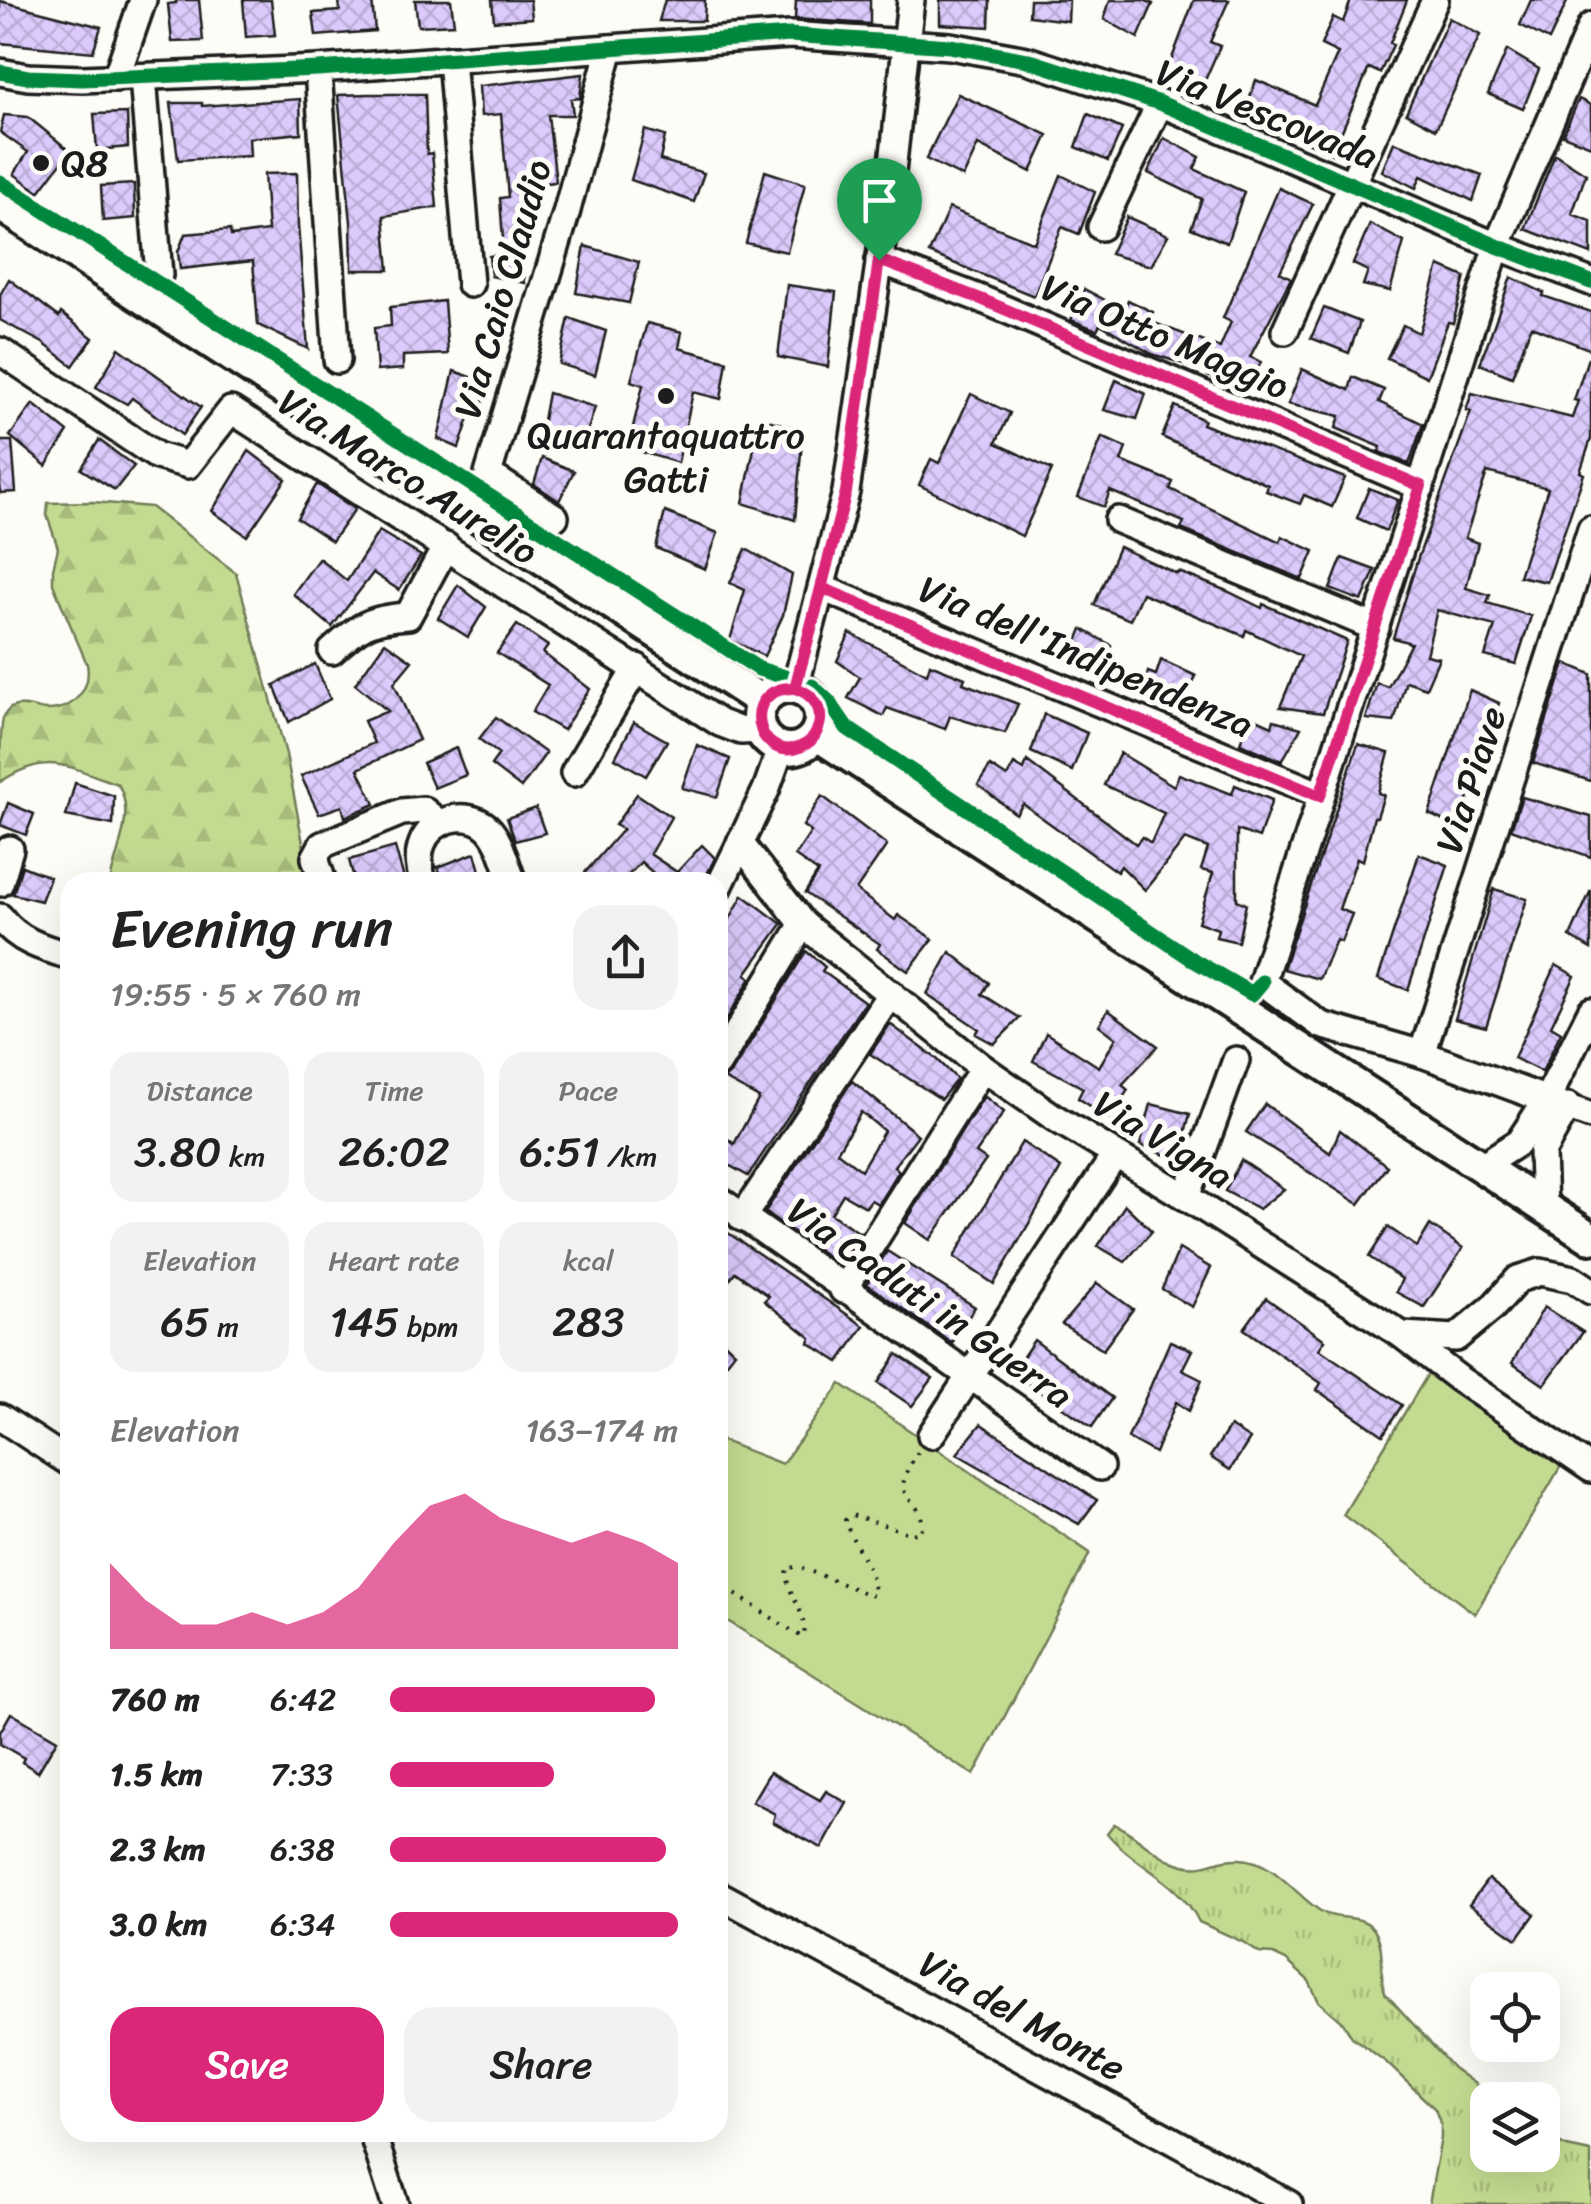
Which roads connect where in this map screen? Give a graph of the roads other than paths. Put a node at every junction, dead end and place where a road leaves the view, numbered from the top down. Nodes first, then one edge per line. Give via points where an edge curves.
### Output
1 (142, 0) edge
2 (910, 0) edge
3 (1435, 0) edge
4 (1591, 26) edge
5 (907, 42) junction
6 (610, 48) junction
7 (451, 60) junction
8 (318, 69) junction
9 (0, 72) edge
10 (143, 77) junction
11 (116, 78) junction
12 (1160, 103) junction
13 (1352, 183) junction
14 (0, 205) edge
15 (1101, 227) dead end
16 (1497, 246) junction
17 (879, 260) junction
18 (160, 275) dead end
19 (1591, 282) edge
20 (470, 284) dead end
21 (1286, 331) dead end
22 (0, 351) edge
23 (337, 360) dead end
24 (1421, 486) junction
25 (555, 516) dead end
26 (1118, 520) dead end
27 (1591, 529) edge
28 (446, 546) junction
29 (822, 588) junction
30 (1376, 628) junction
31 (332, 650) dead end
32 (637, 667) junction
33 (795, 688) junction
34 (768, 727) junction
35 (816, 734) junction
36 (574, 772) dead end
37 (1320, 796) junction
38 (439, 823) junction
39 (740, 843) junction
40 (10, 849) dead end
41 (320, 872) edge
42 (421, 872) edge
43 (509, 872) edge
44 (726, 872) edge
45 (0, 883) edge
46 (0, 918) edge
47 (803, 924) junction
48 (60, 952) edge
49 (891, 992) junction
50 (1591, 1011) edge
51 (728, 1048) edge
52 (1422, 1054) junction
53 (1236, 1060) dead end
54 (982, 1068) junction
55 (1569, 1107) edge
56 (1115, 1155) junction
57 (1480, 1166) junction
58 (1186, 1198) junction
59 (728, 1207) edge
60 (1544, 1208) junction
61 (742, 1218) junction
62 (1591, 1238) edge
63 (843, 1290) junction
64 (1591, 1291) edge
65 (1402, 1335) junction
66 (968, 1378) junction
67 (0, 1417) edge
68 (931, 1435) road end
69 (60, 1456) edge
70 (1100, 1466) dead end
71 (1591, 1470) edge
72 (728, 1899) edge
73 (375, 2142) edge
74 (395, 2204) edge
75 (1289, 2204) edge

1 - 11 street
2 - 5 street
3 - 13 street
4 - 16 street
5 - 6 street, Via Vescovada via 790,35
5 - 12 street, Via Vescovada via 1027,60
5 - 17 street
6 - 7 street, Via Vescovada
6 - 25 street, Via Caio Claudio via 488,474
7 - 8 street, Via Vescovada
7 - 20 street
8 - 10 street, Via Vescovada
8 - 23 street
9 - 11 street, Via Vescovada
10 - 11 street, Via Vescovada
10 - 18 street
12 - 13 street, Via Vescovada
12 - 15 street
13 - 16 street, Via Vescovada
13 - 21 street
14 - 34 main road
16 - 19 street, Via Vescovada
16 - 24 street
17 - 24 street, Via Otto Maggio
17 - 29 street via 846,492
22 - 28 street, Via Marco Aurelio via 157,456 188,464 232,410
24 - 30 street
26 - 30 street
27 - 52 street, Via Piave
28 - 31 street via 408,616 359,626
28 - 32 street, Via Marco Aurelio
29 - 33 street
29 - 37 street, Via dell'Indipendenza
30 - 37 street
32 - 34 street, Via Marco Aurelio via 720,722 741,731
32 - 36 street
33 - 34 main road via 780,688
33 - 35 main road via 818,705
34 - 35 main road via 801,747
34 - 39 street via 766,790
35 - 57 main road
37 - 52 street via 1262,982 1320,1025
38 - 41 street via 424,810 402,812 322,845
38 - 42 street via 421,847
38 - 43 street via 475,819 486,826
39 - 44 street
39 - 47 street, Via Vigna
40 - 45 street
46 - 48 street via 16,934
47 - 49 street, Via Vigna
47 - 51 street
49 - 54 street, Via Vigna
49 - 61 street
50 - 55 street
52 - 55 street
53 - 58 street
54 - 56 street, Via Vigna
54 - 63 street
55 - 57 street
55 - 60 street via 1542,1152
56 - 58 street, Via Vigna
56 - 66 street
57 - 60 main road
58 - 65 street, Via Vigna
59 - 61 street, Via Caduti in Guerra
60 - 62 main road
61 - 63 street, Via Caduti in Guerra
63 - 66 street, Via Caduti in Guerra
64 - 65 street, Via Vigna via 1540,1272 1518,1279 1456,1338
65 - 71 street
66 - 68 street
66 - 70 street, Via Caduti in Guerra
67 - 69 street
72 - 75 street, Via del Monte
73 - 74 street

